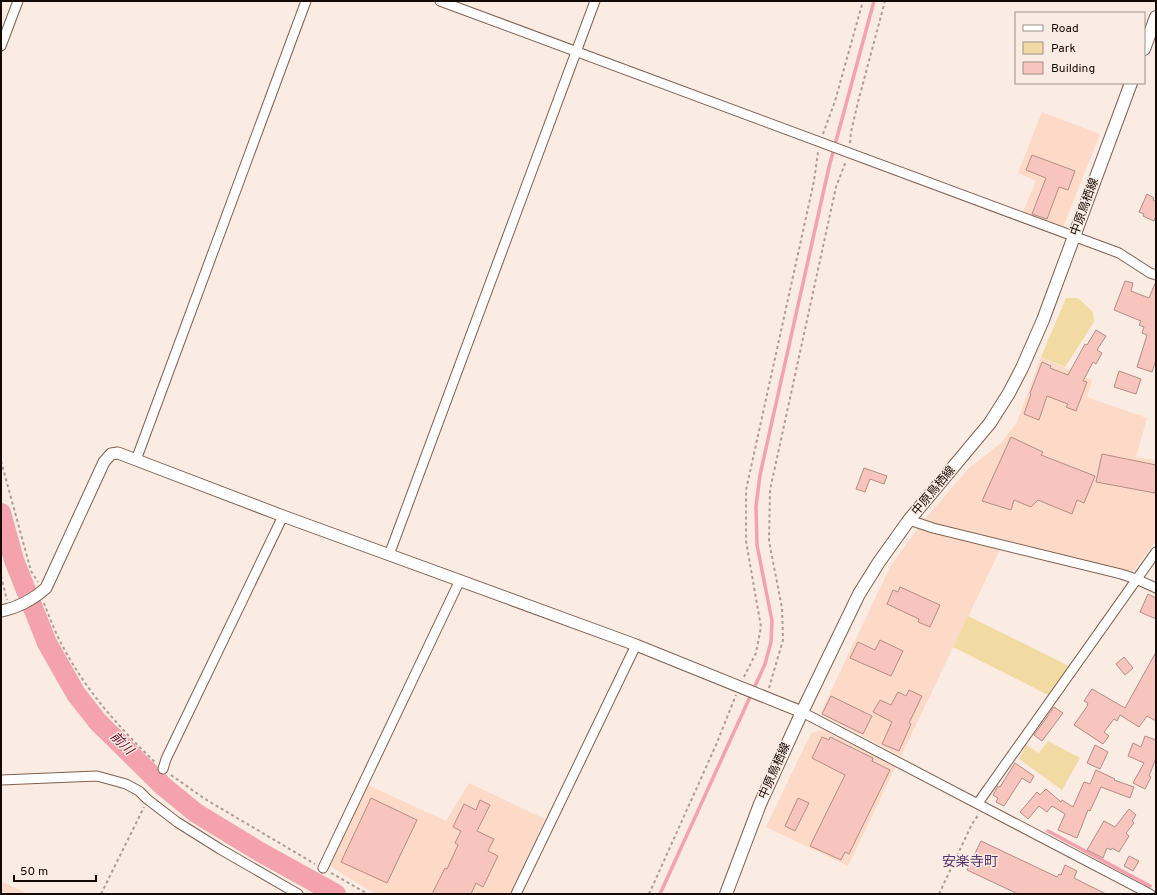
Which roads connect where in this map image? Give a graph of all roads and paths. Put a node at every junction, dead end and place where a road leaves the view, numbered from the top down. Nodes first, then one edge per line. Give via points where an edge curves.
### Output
1 (18, 1) edge
2 (306, 1) edge
3 (440, 1) edge
4 (595, 1) edge
5 (863, 1) edge
6 (885, 1) edge
7 (1156, 17) edge
8 (1, 46) edge
9 (1145, 46) edge
10 (576, 52) junction
11 (1131, 84) edge
12 (822, 144) junction
13 (846, 152) junction
14 (1074, 236) junction
15 (1156, 275) edge
16 (136, 460) junction
17 (1, 461) edge
18 (283, 516) junction
19 (909, 520) junction
20 (1156, 552) edge
21 (389, 555) junction
22 (1, 576) edge
23 (1136, 579) junction
24 (460, 580) junction
25 (1156, 588) edge
26 (40, 594) junction
27 (8, 609) edge
28 (636, 645) junction
29 (741, 687) junction
30 (763, 696) junction
31 (802, 712) junction
32 (163, 769) junction
33 (1, 780) edge
34 (147, 800) junction
35 (981, 805) junction
36 (323, 868) junction
37 (1156, 887) edge
38 (101, 894) edge
39 (298, 894) edge
40 (368, 894) edge
41 (516, 894) edge
42 (649, 894) edge
43 (726, 894) edge
44 (939, 894) edge
45 (1151, 894) edge

1 - 8 street
2 - 16 street
3 - 10 street
4 - 10 street
5 - 12 path
6 - 13 path
7 - 9 main road
10 - 12 street
10 - 21 street
11 - 14 main road, 中原鳥栖線
12 - 13 street
12 - 29 path via 746,490 746,541 761,627 756,653 746,670
13 - 14 street
13 - 30 path via 836,187 770,490 769,541 782,608 783,640 770,688
14 - 15 street via 1119,253
14 - 19 main road, 中原鳥栖線 via 1043,320 1009,393 990,423
16 - 18 street
16 - 26 street via 118,453 111,454 104,462 46,588
17 - 26 path via 31,571 39,584
18 - 21 street
18 - 32 street
19 - 23 street
19 - 31 main road, 中原鳥栖線 via 860,594
20 - 23 street
21 - 24 street
22 - 27 path
23 - 25 street
23 - 35 street
24 - 28 street
24 - 36 street
26 - 27 street
26 - 32 path via 61,642 94,696 138,746
28 - 29 street
28 - 41 street
29 - 30 street
29 - 42 path
30 - 31 street
31 - 35 street
31 - 43 main road, 中原鳥栖線 via 760,804
32 - 36 path via 205,799
33 - 34 street via 97,776 126,784 139,791
34 - 38 path
34 - 39 street via 177,822
35 - 44 path
35 - 45 street
36 - 40 path
37 - 45 street

